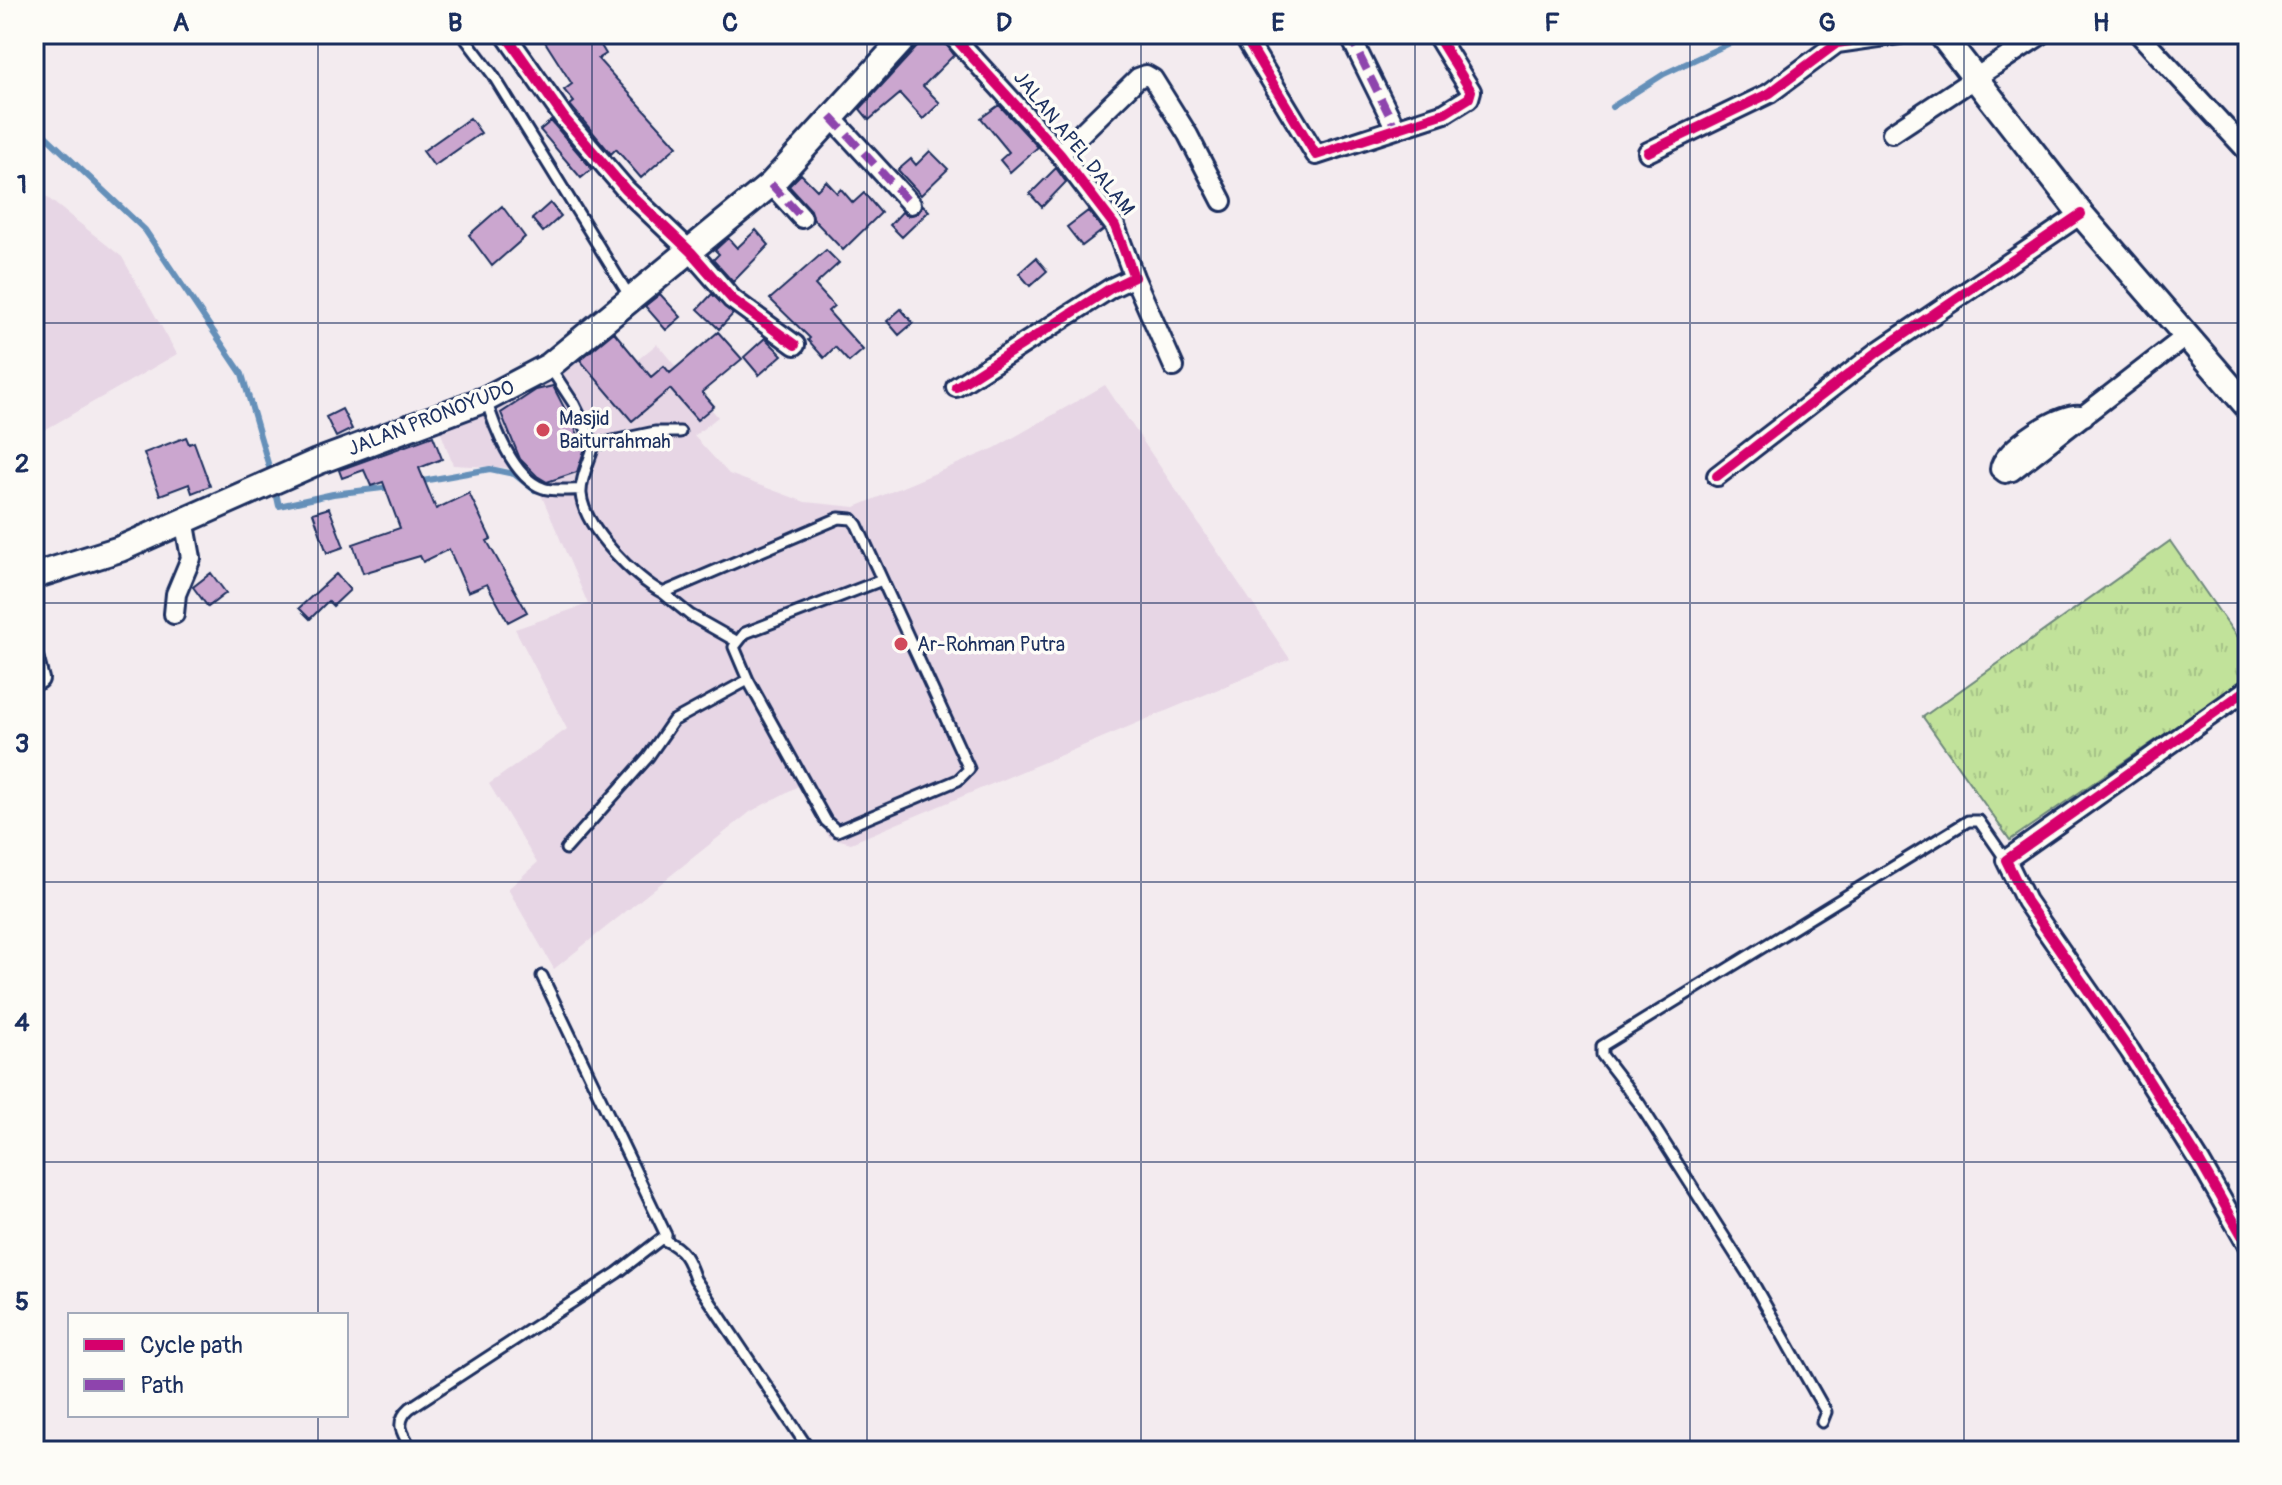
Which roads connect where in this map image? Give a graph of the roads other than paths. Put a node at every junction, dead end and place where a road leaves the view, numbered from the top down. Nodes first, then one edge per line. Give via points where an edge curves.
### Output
1 (462, 34) edge
2 (505, 34) edge
3 (908, 34) edge
4 (951, 34) edge
5 (1243, 34) edge
6 (1349, 34) edge
7 (1436, 34) edge
8 (1899, 34) edge
9 (1941, 34) edge
10 (2042, 34) edge
11 (2139, 34) edge
12 (1973, 77) junction
13 (831, 117) junction
14 (1395, 127) junction
15 (1892, 133) dead end
16 (1648, 152) dead end
17 (2248, 152) edge
18 (1060, 154) junction
19 (771, 184) junction
20 (1222, 201) dead end
21 (911, 204) dead end
22 (2081, 214) junction
23 (802, 218) dead end
24 (691, 252) junction
25 (1134, 277) junction
26 (632, 299) junction
27 (2185, 337) junction
28 (795, 345) dead end
29 (549, 366) junction
30 (1174, 367) dead end
31 (956, 387) dead end
32 (486, 399) junction
33 (2248, 407) edge
34 (2084, 416) dead end
35 (680, 432) dead end
36 (594, 445) junction
37 (1717, 476) dead end
38 (581, 490) junction
39 (184, 519) junction
40 (34, 576) edge
41 (882, 580) junction
42 (663, 593) junction
43 (174, 614) dead end
44 (736, 641) junction
45 (34, 660) edge
46 (39, 679) dead end
47 (748, 680) junction
48 (2248, 689) edge
49 (566, 849) dead end
50 (2006, 860) junction
51 (542, 976) dead end
52 (664, 1240) junction
53 (2248, 1246) edge
54 (1822, 1422) dead end
55 (413, 1451) edge
56 (810, 1451) edge

1 - 26 lane
2 - 24 street via 596,156
3 - 13 main road, JALAN PRONOYUDO
4 - 18 street, JALAN APEL DALAM
5 - 14 street via 1316,155
6 - 14 street
7 - 14 street via 1472,95 1445,113
8 - 16 street via 1837,43 1770,93
9 - 12 main road
10 - 12 street
11 - 17 street
12 - 15 street
12 - 22 main road
13 - 19 main road, JALAN PRONOYUDO
13 - 21 street
18 - 20 street via 1146,75 1188,135
18 - 25 street, JALAN APEL DALAM via 1115,226
19 - 23 street
19 - 24 main road, JALAN PRONOYUDO
22 - 27 main road
22 - 37 street via 1879,351
24 - 26 main road, JALAN PRONOYUDO
24 - 28 street via 732,299
25 - 30 street, JALAN APEL DALAM
25 - 31 street
26 - 29 main road, JALAN PRONOYUDO
27 - 33 main road
27 - 34 street
29 - 32 main road, JALAN PRONOYUDO
29 - 36 lane
32 - 38 lane via 510,457 532,482 545,490
32 - 39 main road, JALAN PRONOYUDO via 354,447
35 - 36 lane
36 - 38 lane
38 - 42 lane via 594,526 642,582
39 - 40 main road, JALAN PRONOYUDO via 120,549
39 - 43 street via 191,558
41 - 42 lane via 857,525 844,517
41 - 44 lane
41 - 47 lane via 969,763 966,775 833,830
42 - 44 lane
44 - 47 lane via 735,654
45 - 46 street
47 - 49 lane via 673,721
48 - 50 street
50 - 53 street via 2026,901 2130,1051
50 - 54 lane via 1982,824 1968,821 1602,1046 1602,1055 1639,1103 1797,1356 1826,1412
51 - 52 lane via 666,1230
52 - 55 lane via 410,1408 401,1416 400,1427
52 - 56 lane via 687,1256 695,1279

